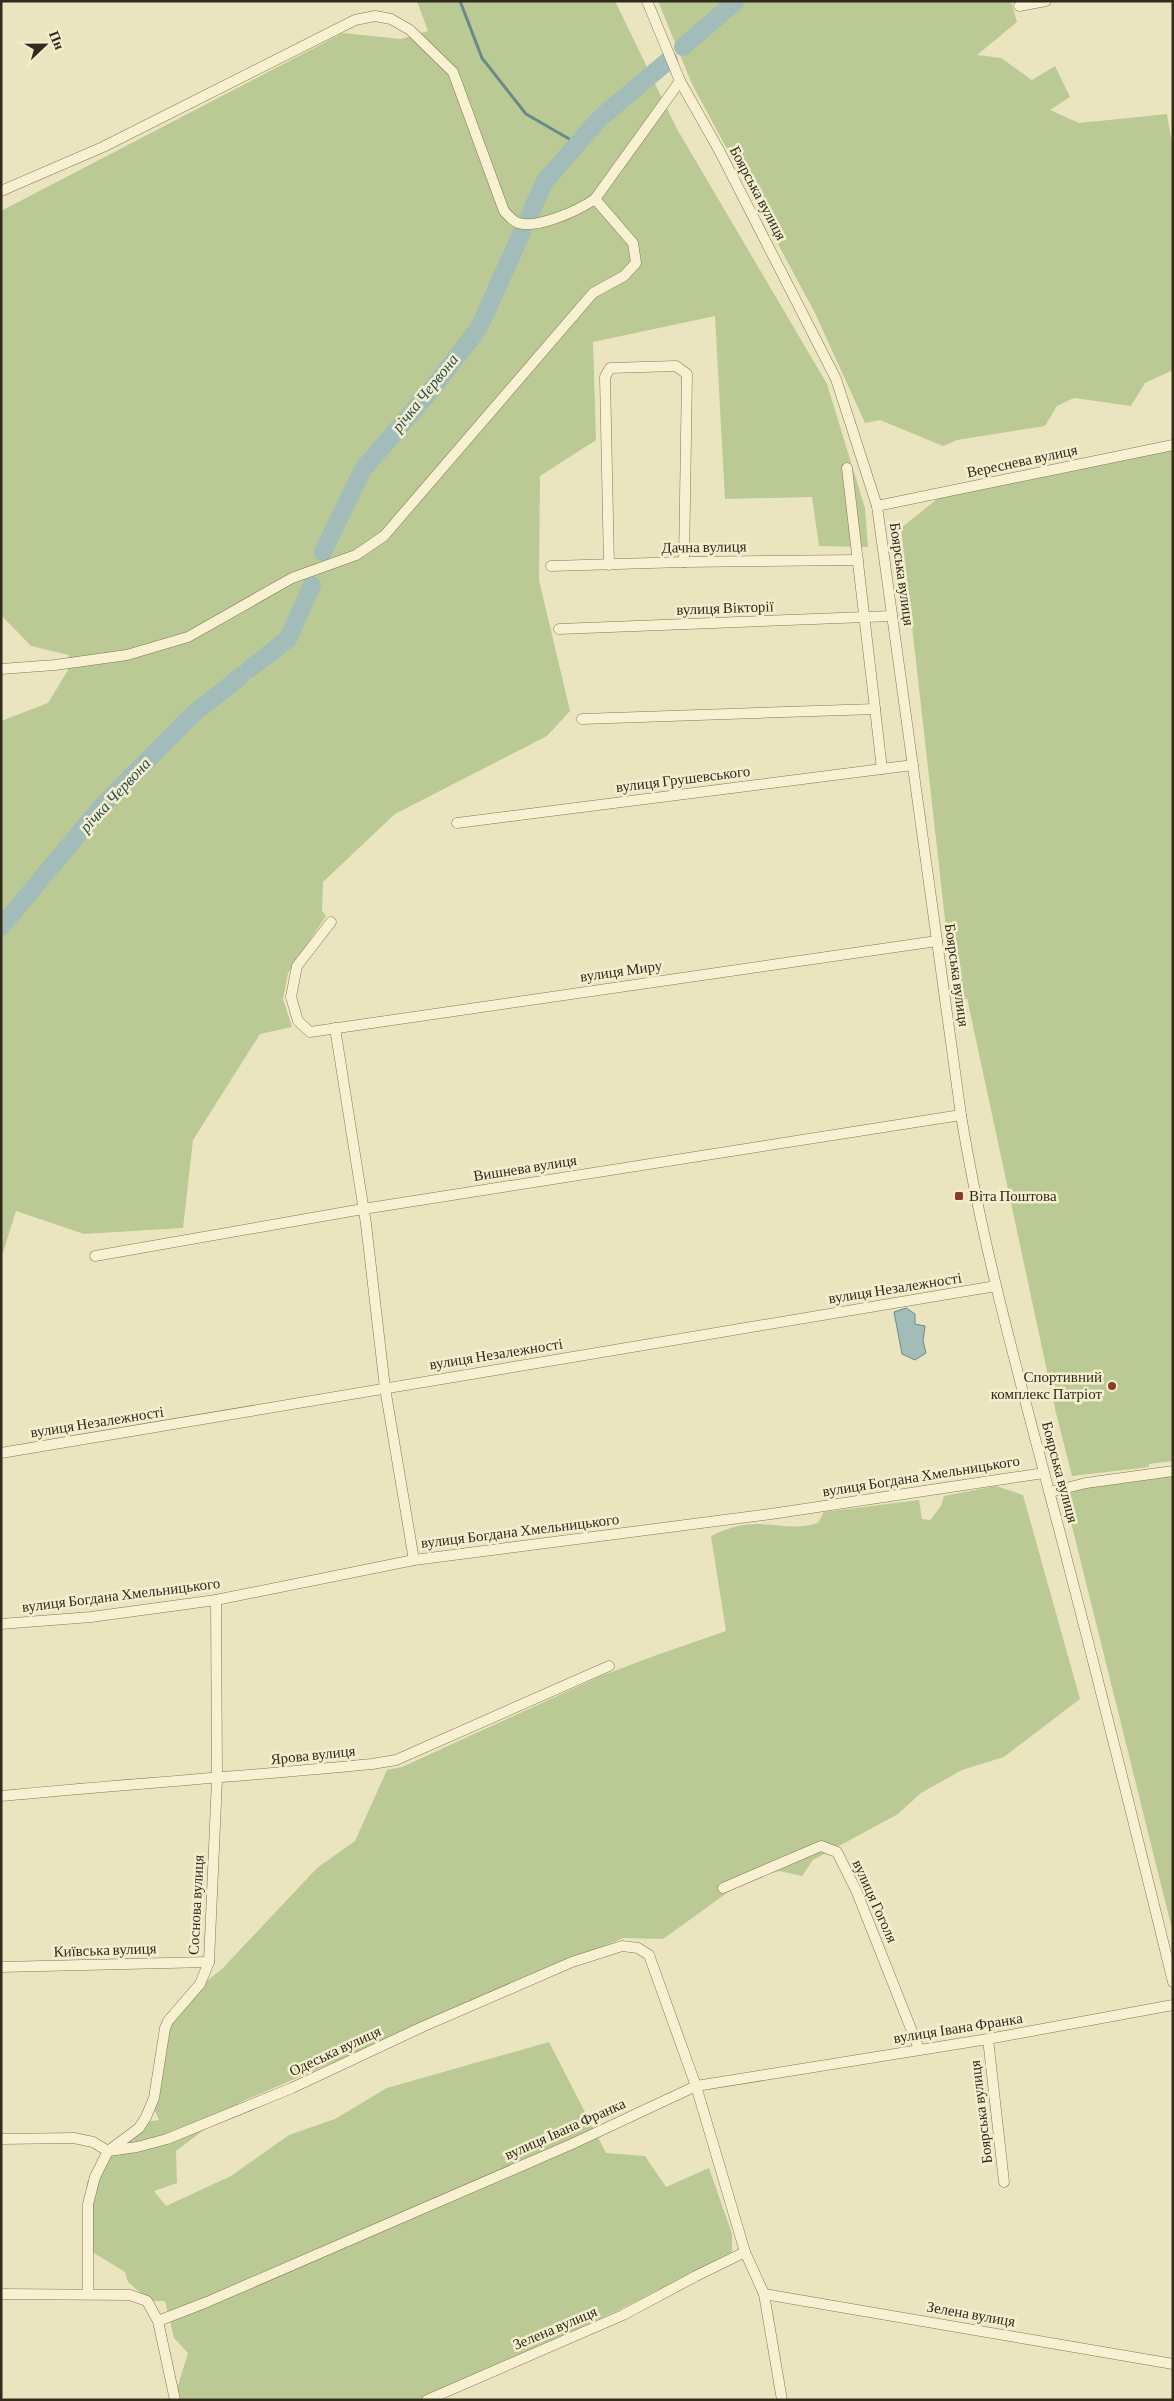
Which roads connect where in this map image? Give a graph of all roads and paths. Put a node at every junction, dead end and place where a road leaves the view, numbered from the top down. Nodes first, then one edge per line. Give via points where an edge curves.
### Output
1 (647, 1) edge
2 (1046, 1) edge
3 (1019, 6) dead end
4 (680, 81) junction
5 (1, 191) edge
6 (595, 199) junction
7 (1173, 445) edge
8 (847, 468) dead end
9 (877, 506) junction
10 (858, 560) junction
11 (684, 562) junction
12 (609, 565) junction
13 (551, 566) dead end
14 (892, 616) junction
15 (864, 617) junction
16 (559, 629) dead end
17 (1, 669) edge
18 (875, 709) junction
19 (582, 719) dead end
20 (913, 765) junction
21 (882, 769) junction
22 (457, 823) dead end
23 (331, 922) dead end
24 (936, 940) junction
25 (335, 1028) junction
26 (961, 1115) junction
27 (363, 1209) junction
28 (95, 1256) dead end
29 (996, 1286) junction
30 (385, 1388) junction
31 (1, 1453) edge
32 (1173, 1471) edge
33 (1044, 1473) junction
34 (1050, 1492) junction
35 (414, 1560) junction
36 (216, 1600) junction
37 (1, 1624) edge
38 (609, 1666) dead end
39 (217, 1780) junction
40 (1, 1796) edge
41 (723, 1888) dead end
42 (209, 1962) junction
43 (1, 1968) edge
44 (1173, 1982) edge
45 (1173, 2006) edge
46 (988, 2039) junction
47 (919, 2049) junction
48 (696, 2086) junction
49 (1, 2139) edge
50 (108, 2151) junction
51 (1004, 2182) dead end
52 (745, 2252) junction
53 (1, 2294) edge
54 (88, 2294) junction
55 (764, 2294) junction
56 (158, 2321) junction
57 (1173, 2364) edge
58 (175, 2400) edge
59 (428, 2400) edge
60 (782, 2400) edge

1 - 4 street, Боярська вулиця
2 - 3 street
4 - 6 street
4 - 9 street, Боярська вулиця via 729,169 836,379
5 - 6 street via 103,147 355,20 375,16 391,19 410,30 453,72 504,211 517,222 531,225 581,208
6 - 17 street via 633,243 636,263 624,276 593,293 384,536 356,555 292,578 188,637 127,654
7 - 9 street, Вереснева вулиця
8 - 10 street
9 - 14 street, Боярська вулиця
10 - 11 street, Дачна вулиця
10 - 15 street
11 - 12 street, Дачна вулиця
11 - 12 street via 687,374 676,366 610,368 605,377
12 - 13 street, Дачна вулиця
14 - 15 street, вулиця Вікторії
14 - 20 street, Боярська вулиця
15 - 16 street, вулиця Вікторії
15 - 18 street
18 - 19 street
18 - 21 street
20 - 21 street, вулиця Грушевського
20 - 24 street, Боярська вулиця
21 - 22 street, вулиця Грушевського
23 - 25 street, вулиця Миру via 297,966 291,998 298,1022 310,1032
24 - 25 street, вулиця Миру
24 - 26 street, Боярська вулиця
25 - 27 street
26 - 27 street, Вишнева вулиця
26 - 29 street, Боярська вулиця via 973,1187
27 - 28 street, Вишнева вулиця
27 - 30 street
29 - 30 street, вулиця Незалежності
29 - 33 street, Боярська вулиця
30 - 31 street, вулиця Незалежності
30 - 35 street
32 - 34 street via 1086,1483
33 - 34 street, Боярська вулиця
33 - 35 street, вулиця Богдана Хмельницького via 771,1514
34 - 44 street, Боярська вулиця
35 - 36 street, вулиця Богдана Хмельницького
36 - 37 street, вулиця Богдана Хмельницького via 90,1617
36 - 39 street, Соснова вулиця
38 - 39 street, Ярова вулиця via 396,1760
39 - 40 street, Ярова вулиця via 128,1784
39 - 42 street, Соснова вулиця
41 - 47 street, вулиця Гоголя via 821,1846 836,1852 856,1890
42 - 43 street, Київська вулиця
42 - 50 street, Соснова вулиця via 200,1984 168,2020 154,2098 146,2117 138,2128
45 - 46 street, вулиця Івана Франка
46 - 47 street, вулиця Івана Франка
46 - 51 street, Боярська вулиця
47 - 48 street, вулиця Івана Франка
48 - 50 street, Одеська вулиця via 649,1955 638,1948 622,1946 526,1981 292,2088 167,2140
48 - 52 street
48 - 56 street, вулиця Івана Франка via 563,2148
49 - 50 street via 74,2138 93,2142
50 - 54 street, Соснова вулиця via 95,2177 88,2204
52 - 55 street
52 - 59 street, Зелена вулиця via 623,2315
53 - 54 street
54 - 56 street via 140,2296 147,2300
55 - 57 street, Зелена вулиця
55 - 60 street
56 - 58 street

